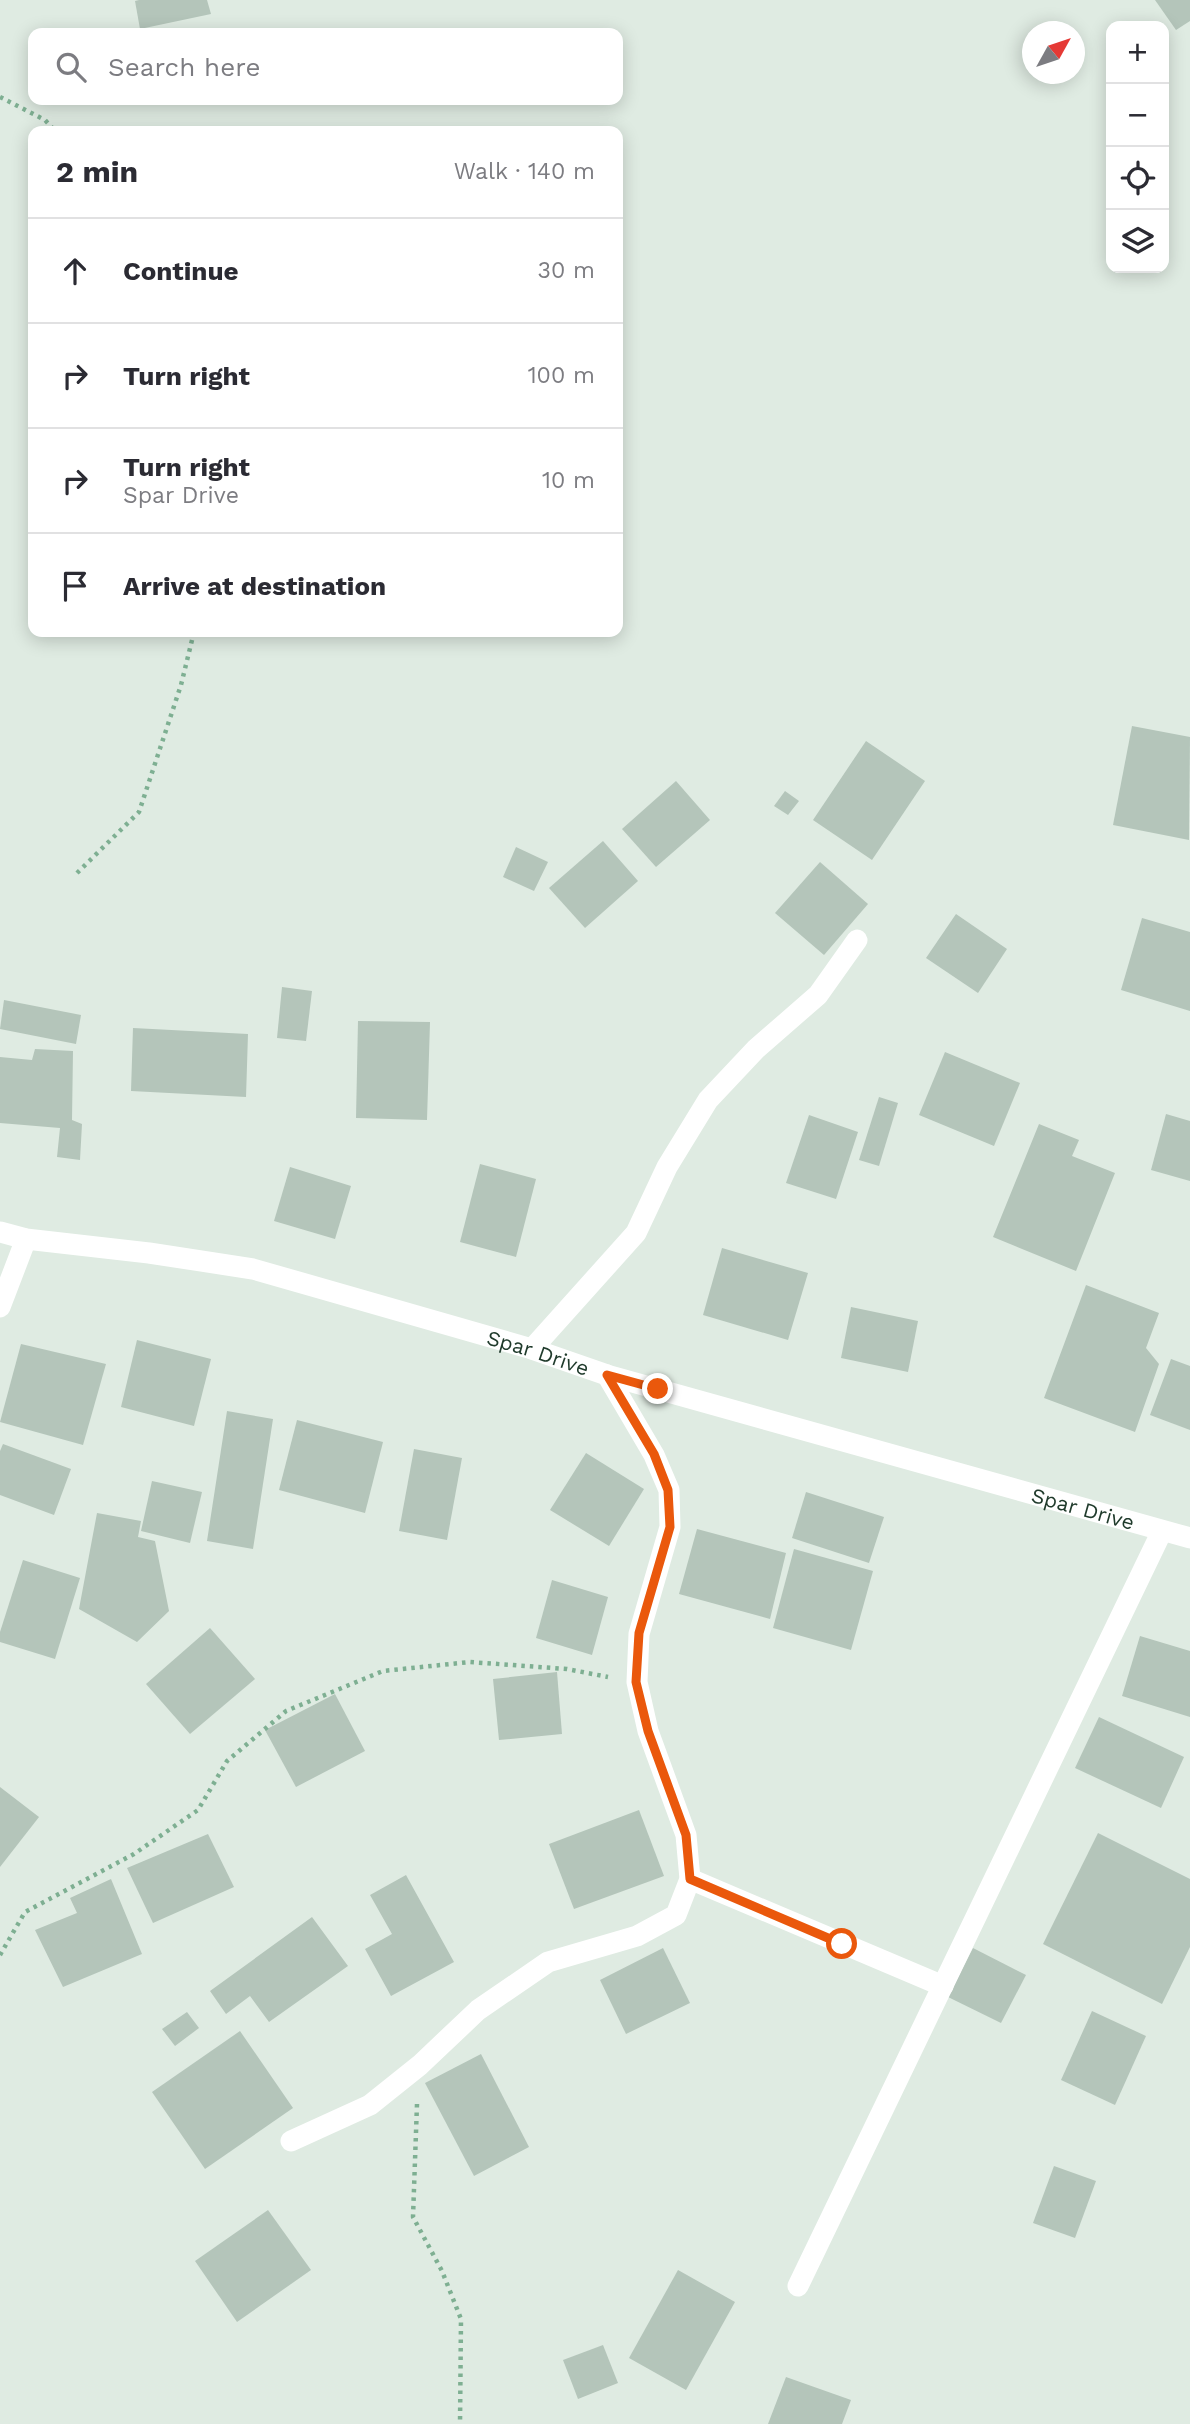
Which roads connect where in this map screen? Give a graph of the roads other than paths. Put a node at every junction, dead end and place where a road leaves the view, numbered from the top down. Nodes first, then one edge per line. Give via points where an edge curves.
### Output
1 (857, 940) dead end
2 (0, 1232) edge
3 (26, 1239) junction
4 (0, 1307) edge
5 (531, 1349) junction
6 (607, 1375) junction
7 (1161, 1531) junction
8 (1190, 1538) edge
9 (690, 1879) junction
10 (943, 1986) junction
11 (291, 2141) dead end
12 (798, 2286) dead end

1 - 5 street via 818,995 756,1049 708,1100 667,1167 636,1233
2 - 3 street, Spar Drive
3 - 4 street
3 - 5 street, Spar Drive via 253,1269
5 - 6 street, Spar Drive
6 - 7 street, Spar Drive
6 - 9 street via 654,1454 668,1490 670,1527 639,1633 636,1682 648,1731 686,1835
7 - 8 street, Spar Drive
7 - 10 street
9 - 10 street
9 - 11 street via 676,1915 637,1936 548,1962 478,2010 370,2105
10 - 12 street

